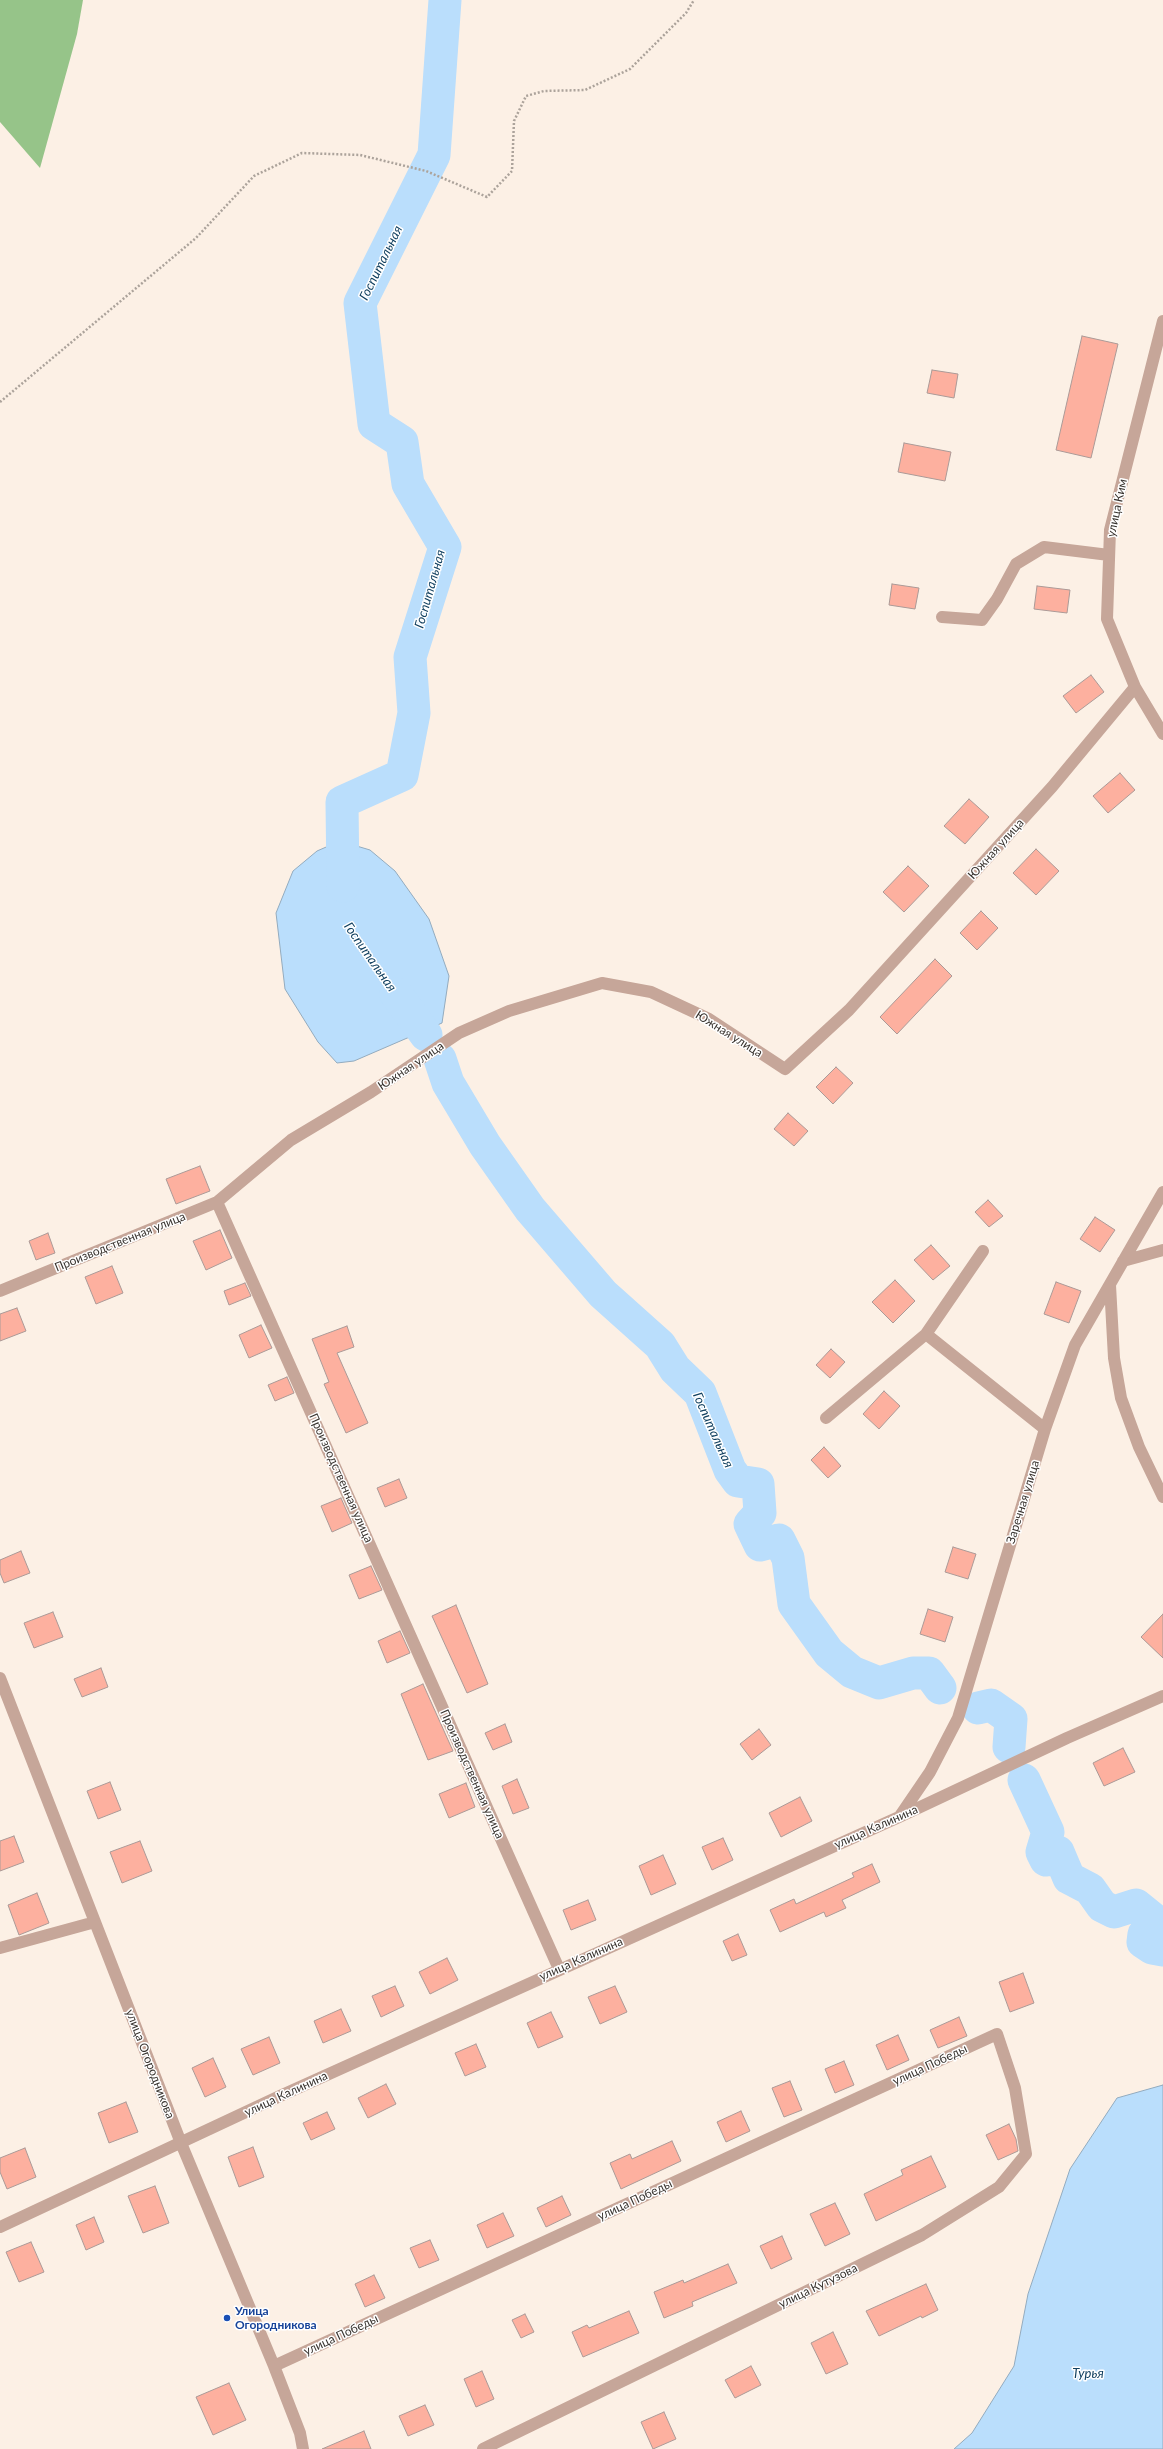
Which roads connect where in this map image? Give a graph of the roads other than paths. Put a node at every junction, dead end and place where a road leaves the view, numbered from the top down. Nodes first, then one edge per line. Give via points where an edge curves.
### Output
1 (1163, 321) edge
2 (1109, 555) junction
3 (942, 617) dead end
4 (1135, 687) junction
5 (1163, 734) edge
6 (1163, 1192) edge
7 (218, 1202) junction
8 (1163, 1250) edge
9 (983, 1251) dead end
10 (1123, 1261) junction
11 (1110, 1285) junction
12 (0, 1291) edge
13 (926, 1334) junction
14 (826, 1418) dead end
15 (1046, 1429) junction
16 (1163, 1497) edge
17 (0, 1678) edge
18 (1163, 1696) edge
19 (899, 1817) junction
20 (95, 1922) junction
21 (0, 1948) edge
22 (559, 1969) junction
23 (997, 2034) joint
24 (181, 2143) junction
25 (0, 2228) edge
26 (274, 2366) junction
27 (303, 2449) edge
28 (483, 2449) edge

1 - 2 street, улица Ким via 1110,530
2 - 3 street via 1044,547 1016,564 982,620
2 - 4 street, улица Ким via 1107,620
4 - 5 street, улица Ким
4 - 7 street, Южная улица via 1052,787 849,1010 785,1069 709,1019 651,992 602,983 509,1011 459,1033 372,1092 291,1140
6 - 10 street, Заречная улица
7 - 12 street, Производственная улица
7 - 22 street, Производственная улица
8 - 10 street
9 - 13 street
10 - 11 street, Заречная улица
11 - 15 street, Заречная улица via 1075,1345
11 - 16 street via 1114,1358 1122,1398 1138,1447
13 - 14 street
13 - 15 street
15 - 19 street, Заречная улица via 958,1718 930,1772
17 - 20 street, улица Огородникова
18 - 19 street, улица Калинина
19 - 22 street, улица Калинина
20 - 21 street
20 - 24 street, улица Огородникова
22 - 24 street, улица Калинина
23 - 26 street, улица Победы
23 - 28 street, улица Кутузова via 1015,2088 1026,2154 999,2187 922,2235
24 - 25 street, улица Калинина
24 - 26 street, улица Огородникова
26 - 27 street, улица Огородникова via 300,2433

